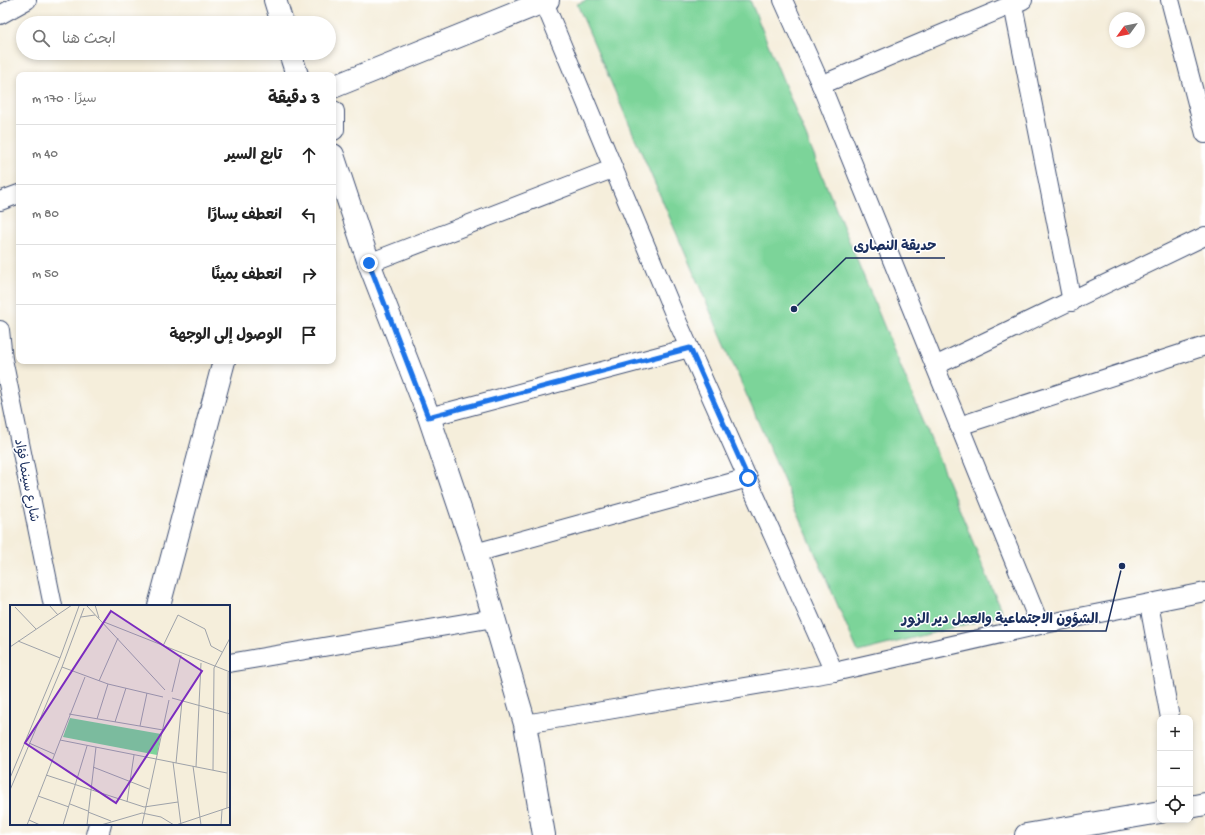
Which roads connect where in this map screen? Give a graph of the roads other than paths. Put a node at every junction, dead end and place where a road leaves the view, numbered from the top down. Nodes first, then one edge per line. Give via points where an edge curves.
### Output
1 (27, 0) edge
2 (783, 0) edge
3 (1170, 0) edge
4 (546, 1) edge
5 (1016, 2) edge
6 (0, 15) edge
7 (292, 60) edge
8 (296, 72) edge
9 (821, 85) junction
10 (336, 87) edge
11 (1205, 134) edge
12 (336, 164) edge
13 (612, 169) junction
14 (16, 195) edge
15 (0, 200) edge
16 (1205, 236) edge
17 (369, 263) junction
18 (1072, 302) junction
19 (0, 330) edge
20 (1205, 346) edge
21 (690, 348) junction
22 (2, 359) edge
23 (223, 364) edge
24 (935, 366) junction
25 (428, 417) junction
26 (959, 426) junction
27 (748, 478) junction
28 (475, 553) junction
29 (1205, 592) edge
30 (1150, 604) junction
31 (53, 605) edge
32 (159, 605) edge
33 (494, 618) junction
34 (1040, 625) junction
35 (230, 663) edge
36 (834, 672) junction
37 (1169, 715) edge
38 (525, 724) junction
39 (1205, 804) edge
40 (1193, 806) edge
41 (1157, 813) edge
42 (544, 835) edge
43 (1026, 835) edge

1 - 6 street
2 - 9 street
3 - 11 street
4 - 10 street
4 - 13 street
5 - 9 street
5 - 18 street
7 - 8 street
9 - 24 street
12 - 17 street
13 - 17 street
13 - 21 street
14 - 15 street
16 - 18 street
17 - 25 street
18 - 24 street
19 - 22 street, شارع سينما فؤاد
20 - 26 street
21 - 25 street
21 - 27 street
22 - 31 street, شارع سينما فؤاد
23 - 32 street
24 - 26 street
25 - 28 street
26 - 34 street
27 - 28 street
27 - 36 street
28 - 33 street
29 - 30 street
30 - 34 street
30 - 37 street
33 - 35 street
33 - 38 street
34 - 36 street
36 - 38 street
38 - 42 street
39 - 40 street
41 - 43 street

